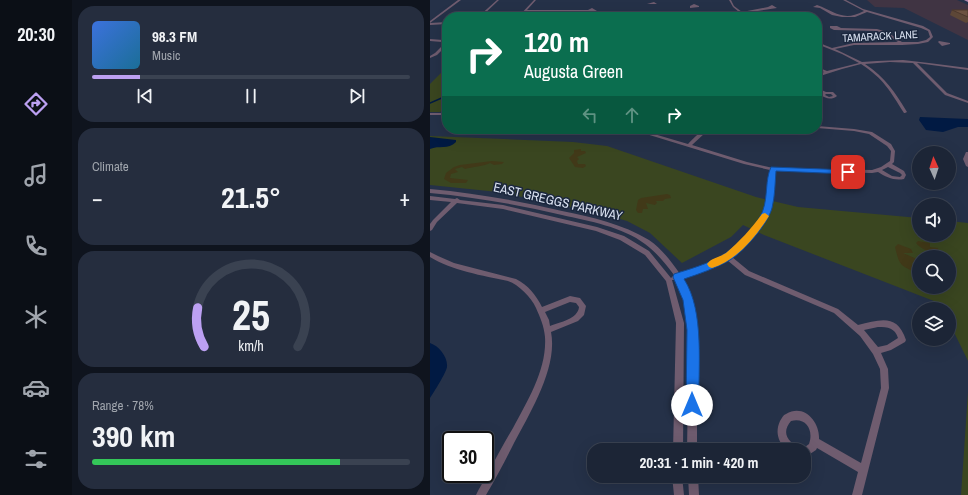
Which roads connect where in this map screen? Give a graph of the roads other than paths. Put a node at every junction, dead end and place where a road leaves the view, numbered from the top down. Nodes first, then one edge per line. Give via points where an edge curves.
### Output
1 (460, 0) edge
2 (498, 0) edge
3 (534, 0) edge
4 (730, 0) edge
5 (844, 0) edge
6 (697, 1) dead end
7 (694, 5) dead end
8 (769, 8) dead end
9 (821, 8) dead end
10 (525, 11) joint
11 (588, 11) dead end
12 (444, 12) edge
13 (485, 12) edge
14 (741, 12) joint
15 (867, 12) junction
16 (442, 14) edge
17 (892, 14) dead end
18 (884, 16) junction
19 (897, 16) dead end
20 (892, 18) junction
21 (430, 23) edge
22 (442, 23) edge
23 (840, 29) dead end
24 (430, 40) edge
25 (442, 40) edge
26 (929, 40) junction
27 (939, 42) dead end
28 (903, 44) junction
29 (822, 45) edge
30 (442, 48) edge
31 (832, 49) junction
32 (430, 57) edge
33 (914, 62) junction
34 (860, 63) junction
35 (968, 69) edge
36 (822, 70) edge
37 (826, 72) junction
38 (822, 74) edge
39 (822, 92) edge
40 (825, 93) dead end
41 (968, 102) edge
42 (905, 112) dead end
43 (430, 114) edge
44 (442, 114) edge
45 (822, 127) edge
46 (652, 134) edge
47 (701, 134) edge
48 (688, 146) junction
49 (968, 153) edge
50 (889, 165) junction
51 (968, 166) edge
52 (773, 169) junction
53 (879, 170) junction
54 (430, 191) edge
55 (463, 194) junction
56 (430, 198) edge
57 (456, 201) junction
58 (430, 229) edge
59 (430, 254) edge
60 (727, 257) junction
61 (678, 277) junction
62 (669, 280) junction
63 (541, 310) junction
64 (857, 328) junction
65 (547, 330) junction
66 (876, 351) junction
67 (816, 442) junction
68 (678, 443) edge
69 (692, 443) edge
70 (785, 443) edge
71 (811, 448) edge
72 (862, 469) junction
73 (677, 483) edge
74 (693, 483) edge
75 (481, 495) edge
76 (678, 495) edge
77 (694, 495) edge
78 (857, 495) edge

1 - 12 street
2 - 13 street
3 - 10 street
4 - 14 street via 733,7
5 - 15 street, TAMARACK LANE
6 - 7 street
8 - 14 street
9 - 15 street via 843,16 857,16
10 - 11 street
15 - 18 street, TAMARACK LANE
16 - 21 street
17 - 18 street
18 - 20 street, TAMARACK LANE
19 - 20 street
20 - 26 street, TAMARACK LANE via 926,29 932,35
21 - 22 street
23 - 28 street via 874,29
24 - 25 street
26 - 27 street, TAMARACK LANE
26 - 28 street, TAMARACK LANE
28 - 31 street, TAMARACK LANE via 854,44
29 - 31 street
30 - 32 street
31 - 34 street
33 - 34 street
33 - 35 street
33 - 41 street via 946,94
34 - 37 street
34 - 42 street via 883,79
36 - 37 street
37 - 38 street
39 - 40 street
43 - 44 street
45 - 50 street via 870,132 889,145 893,151 894,157
46 - 48 street
47 - 48 street
48 - 52 street
49 - 51 street via 965,160
50 - 53 street
50 - 53 street via 902,172 902,178 889,177
52 - 53 street via 848,172
52 - 60 street via 768,209 763,220
54 - 55 street, EAST GREGGS PARKWAY
55 - 57 street
55 - 61 street, EAST GREGGS PARKWAY via 522,204 616,226 646,241 666,260
56 - 57 street, EAST GREGGS PARKWAY
57 - 58 street
57 - 62 street, EAST GREGGS PARKWAY via 503,207 609,233 647,253
59 - 63 street via 446,262 515,281 526,289
60 - 61 street
60 - 64 street via 747,273 836,311
61 - 62 street
61 - 69 street, EAST GREGGS PARKWAY via 688,300 693,330
62 - 68 street, EAST GREGGS PARKWAY via 680,323
63 - 65 street
63 - 65 street via 570,299 578,300 583,306 582,313 576,319
64 - 66 street
64 - 66 street via 887,323 894,325 901,332 902,340
65 - 75 street via 548,350 544,374
66 - 72 street via 884,369 885,388
67 - 70 street via 812,424 803,417 792,415 784,421 781,432
67 - 71 street
67 - 72 street
72 - 78 street
73 - 76 street
74 - 77 street

